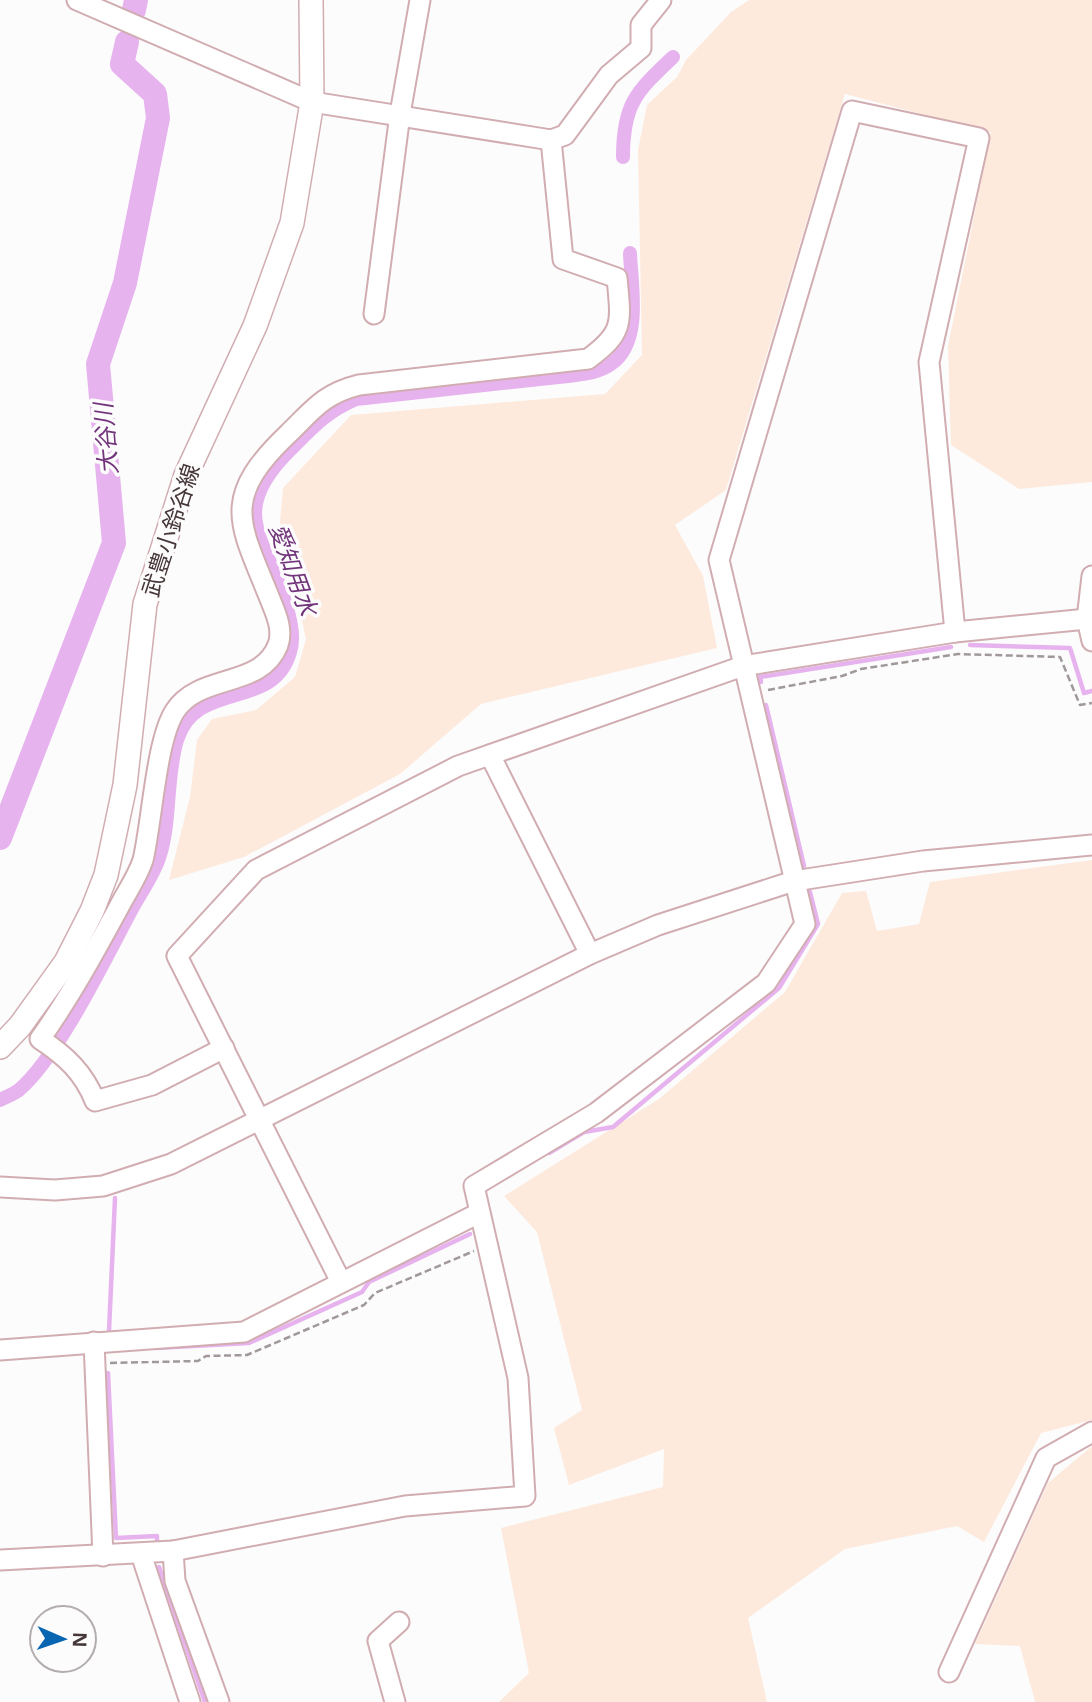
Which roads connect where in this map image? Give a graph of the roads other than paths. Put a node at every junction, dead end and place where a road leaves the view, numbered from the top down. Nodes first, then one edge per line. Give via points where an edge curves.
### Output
1 (77, 0) edge
2 (311, 0) edge
3 (420, 0) edge
4 (661, 0) edge
5 (107, 6) edge
6 (312, 102) junction
7 (400, 114) junction
8 (551, 140) junction
9 (374, 314) dead end
10 (1092, 576) edge
11 (1087, 618) junction
12 (955, 632) junction
13 (1092, 641) edge
14 (743, 666) junction
15 (490, 755) junction
16 (1092, 845) edge
17 (794, 881) junction
18 (590, 954) junction
19 (0, 1047) edge
20 (224, 1048) junction
21 (258, 1118) junction
22 (0, 1187) edge
23 (479, 1213) junction
24 (341, 1282) junction
25 (94, 1342) junction
26 (0, 1350) edge
27 (1092, 1432) edge
28 (173, 1551) junction
29 (141, 1554) junction
30 (103, 1556) junction
31 (0, 1560) edge
32 (399, 1622) dead end
33 (949, 1672) dead end
34 (190, 1702) edge
35 (219, 1702) edge
36 (395, 1702) edge

1 - 5 street
2 - 6 main road, 武豊小鈴谷線
3 - 7 street
4 - 8 street via 641,25 641,48 609,75 565,135
5 - 6 street
6 - 7 street
6 - 19 main road, 武豊小鈴谷線 via 292,223 255,326 186,475 145,604 125,785 106,875 66,962
7 - 8 street
7 - 9 street
8 - 20 street via 563,258 617,278 620,313 613,341 588,359 334,391 260,461 244,490 240,517 279,622 279,644 253,674 196,691 175,710 164,739 142,863 75,990 40,1039 86,1080 95,1101 152,1085
10 - 11 street
11 - 12 street
11 - 13 street
12 - 14 street
12 - 14 street via 929,362 979,138 852,111 719,560
14 - 15 street
14 - 17 street
15 - 18 street
15 - 20 street via 458,766 256,870 177,956
16 - 17 street via 923,860
17 - 18 street via 657,925
17 - 23 street via 805,924 766,983 596,1113 474,1186
18 - 21 street
20 - 21 street
21 - 22 street via 171,1164 103,1186 55,1190
21 - 24 street
23 - 24 street
23 - 28 street via 518,1378 525,1496 405,1506
24 - 25 street via 244,1332
25 - 26 street
25 - 30 street
27 - 33 street via 1046,1458
28 - 29 street
28 - 35 street via 175,1581
29 - 30 street
29 - 34 street
30 - 31 street
32 - 36 street via 378,1641

